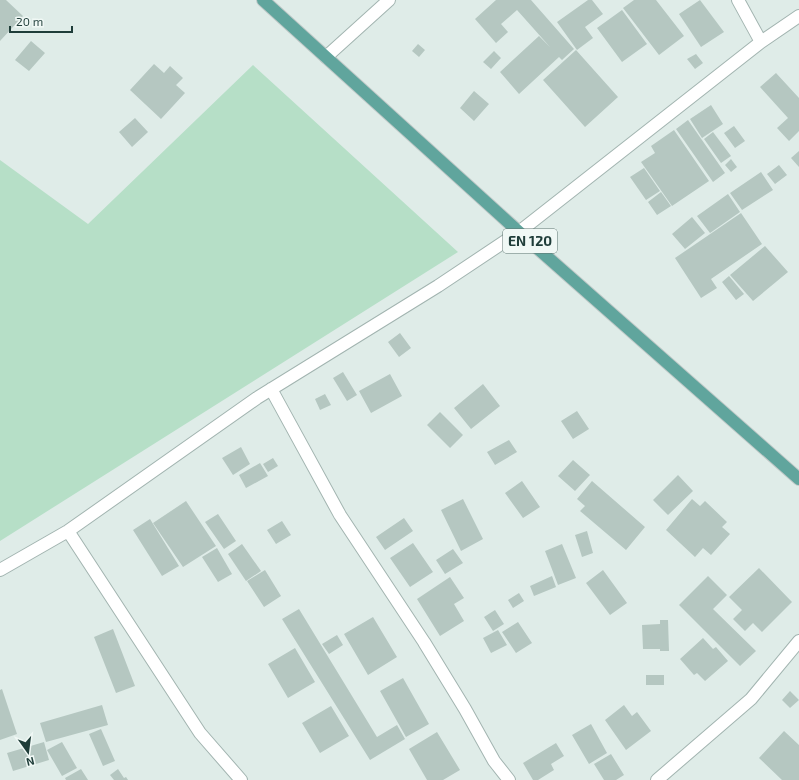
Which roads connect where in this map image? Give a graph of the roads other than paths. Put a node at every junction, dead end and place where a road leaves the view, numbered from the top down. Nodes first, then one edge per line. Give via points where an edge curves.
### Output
1 (263, 0) edge
2 (389, 0) edge
3 (738, 0) edge
4 (799, 16) edge
5 (761, 42) junction
6 (326, 57) junction
7 (519, 232) junction
8 (271, 389) junction
9 (799, 479) edge
10 (68, 531) junction
11 (0, 570) edge
12 (799, 641) edge
13 (241, 780) edge
14 (508, 780) edge
15 (657, 780) edge

1 - 6 main road, EN 120
2 - 6 street
3 - 5 street
4 - 5 street
5 - 7 street
6 - 7 main road, EN 120
7 - 8 street via 438,286
7 - 9 main road, EN 120
8 - 10 street
8 - 14 street via 340,515 424,642 494,762
10 - 11 street
10 - 13 street via 200,733
12 - 15 street via 751,699

